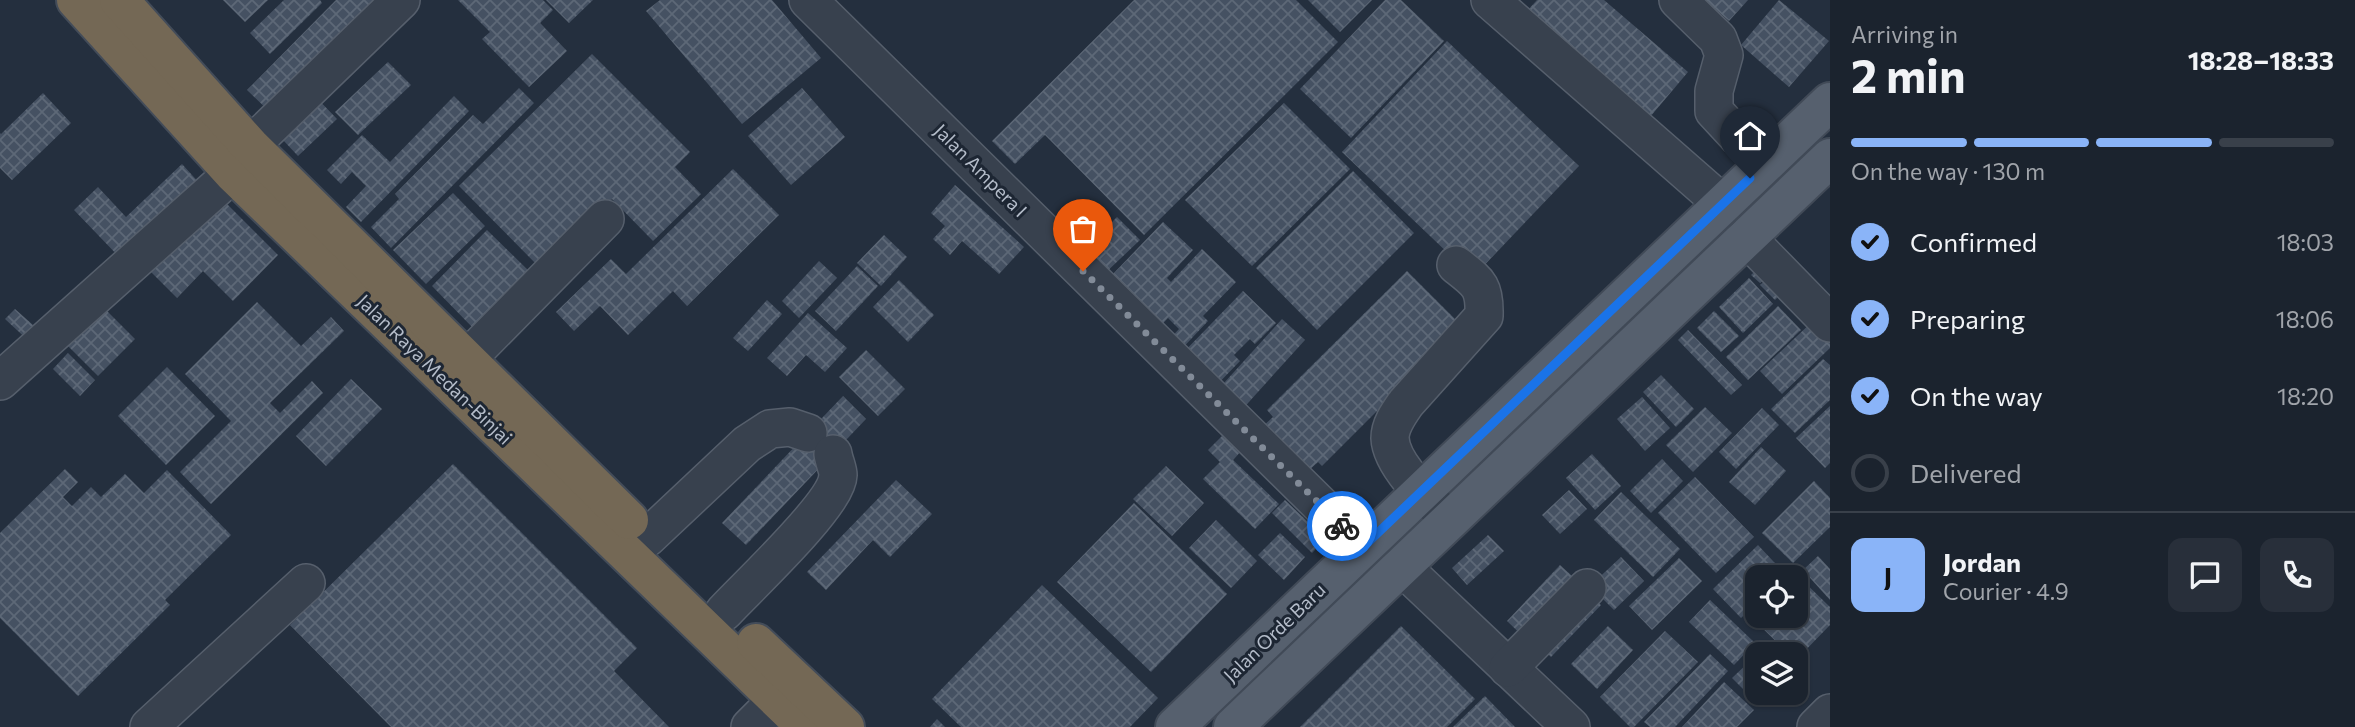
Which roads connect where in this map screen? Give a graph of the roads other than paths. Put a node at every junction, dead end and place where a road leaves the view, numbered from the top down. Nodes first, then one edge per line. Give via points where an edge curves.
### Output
1 (76, 0) edge
2 (119, 0) edge
3 (401, 0) edge
4 (808, 0) edge
5 (1490, 0) edge
6 (1678, 0) edge
7 (1830, 102) edge
8 (1830, 158) edge
9 (241, 159) junction
10 (1764, 164) junction
11 (1723, 204) junction
12 (605, 219) dead end
13 (1746, 237) junction
14 (1456, 265) dead end
15 (1830, 323) edge
16 (467, 359) junction
17 (0, 381) edge
18 (1421, 492) junction
19 (1449, 520) junction
20 (647, 538) junction
21 (1363, 547) junction
22 (1401, 566) junction
23 (306, 583) dead end
24 (1587, 588) dead end
25 (724, 612) junction
26 (1508, 668) junction
27 (777, 700) junction
28 (1830, 713) edge
29 (149, 727) edge
30 (750, 727) edge
31 (806, 727) edge
32 (845, 727) edge
33 (1175, 727) edge
34 (1233, 727) edge
35 (1571, 727) edge
36 (1816, 727) edge

1 - 9 highway, Jalan Raya Medan-Binjai
2 - 9 highway, Jalan Raya Medan-Binjai
3 - 9 street
4 - 21 street, Jalan Ampera I
5 - 11 street
6 - 10 street via 1718,39 1724,55 1714,91 1714,111
7 - 10 main road, Jalan Orde Baru
8 - 13 main road, Jalan Orde Baru
9 - 16 highway, Jalan Raya Medan-Binjai
9 - 17 street
9 - 27 highway, Jalan Raya Medan-Binjai
10 - 11 main road, Jalan Orde Baru
11 - 18 main road, Jalan Orde Baru
12 - 16 street
13 - 15 street
13 - 19 main road, Jalan Orde Baru
14 - 18 street via 1476,281 1485,297 1484,316 1406,403 1396,416 1390,437 1395,455
16 - 20 highway, Jalan Raya Medan-Binjai
18 - 19 street
18 - 21 main road, Jalan Orde Baru
19 - 22 main road, Jalan Orde Baru
20 - 25 highway, Jalan Raya Medan-Binjai
20 - 25 street via 747,444 770,429 790,427 820,443 838,477 831,495
21 - 33 main road, Jalan Orde Baru
22 - 26 street
22 - 34 main road, Jalan Orde Baru
23 - 29 street
24 - 26 street
25 - 32 highway, Jalan Raya Medan-Binjai
26 - 35 street
27 - 30 street
27 - 31 highway, Jalan Raya Medan-Binjai
28 - 36 street

